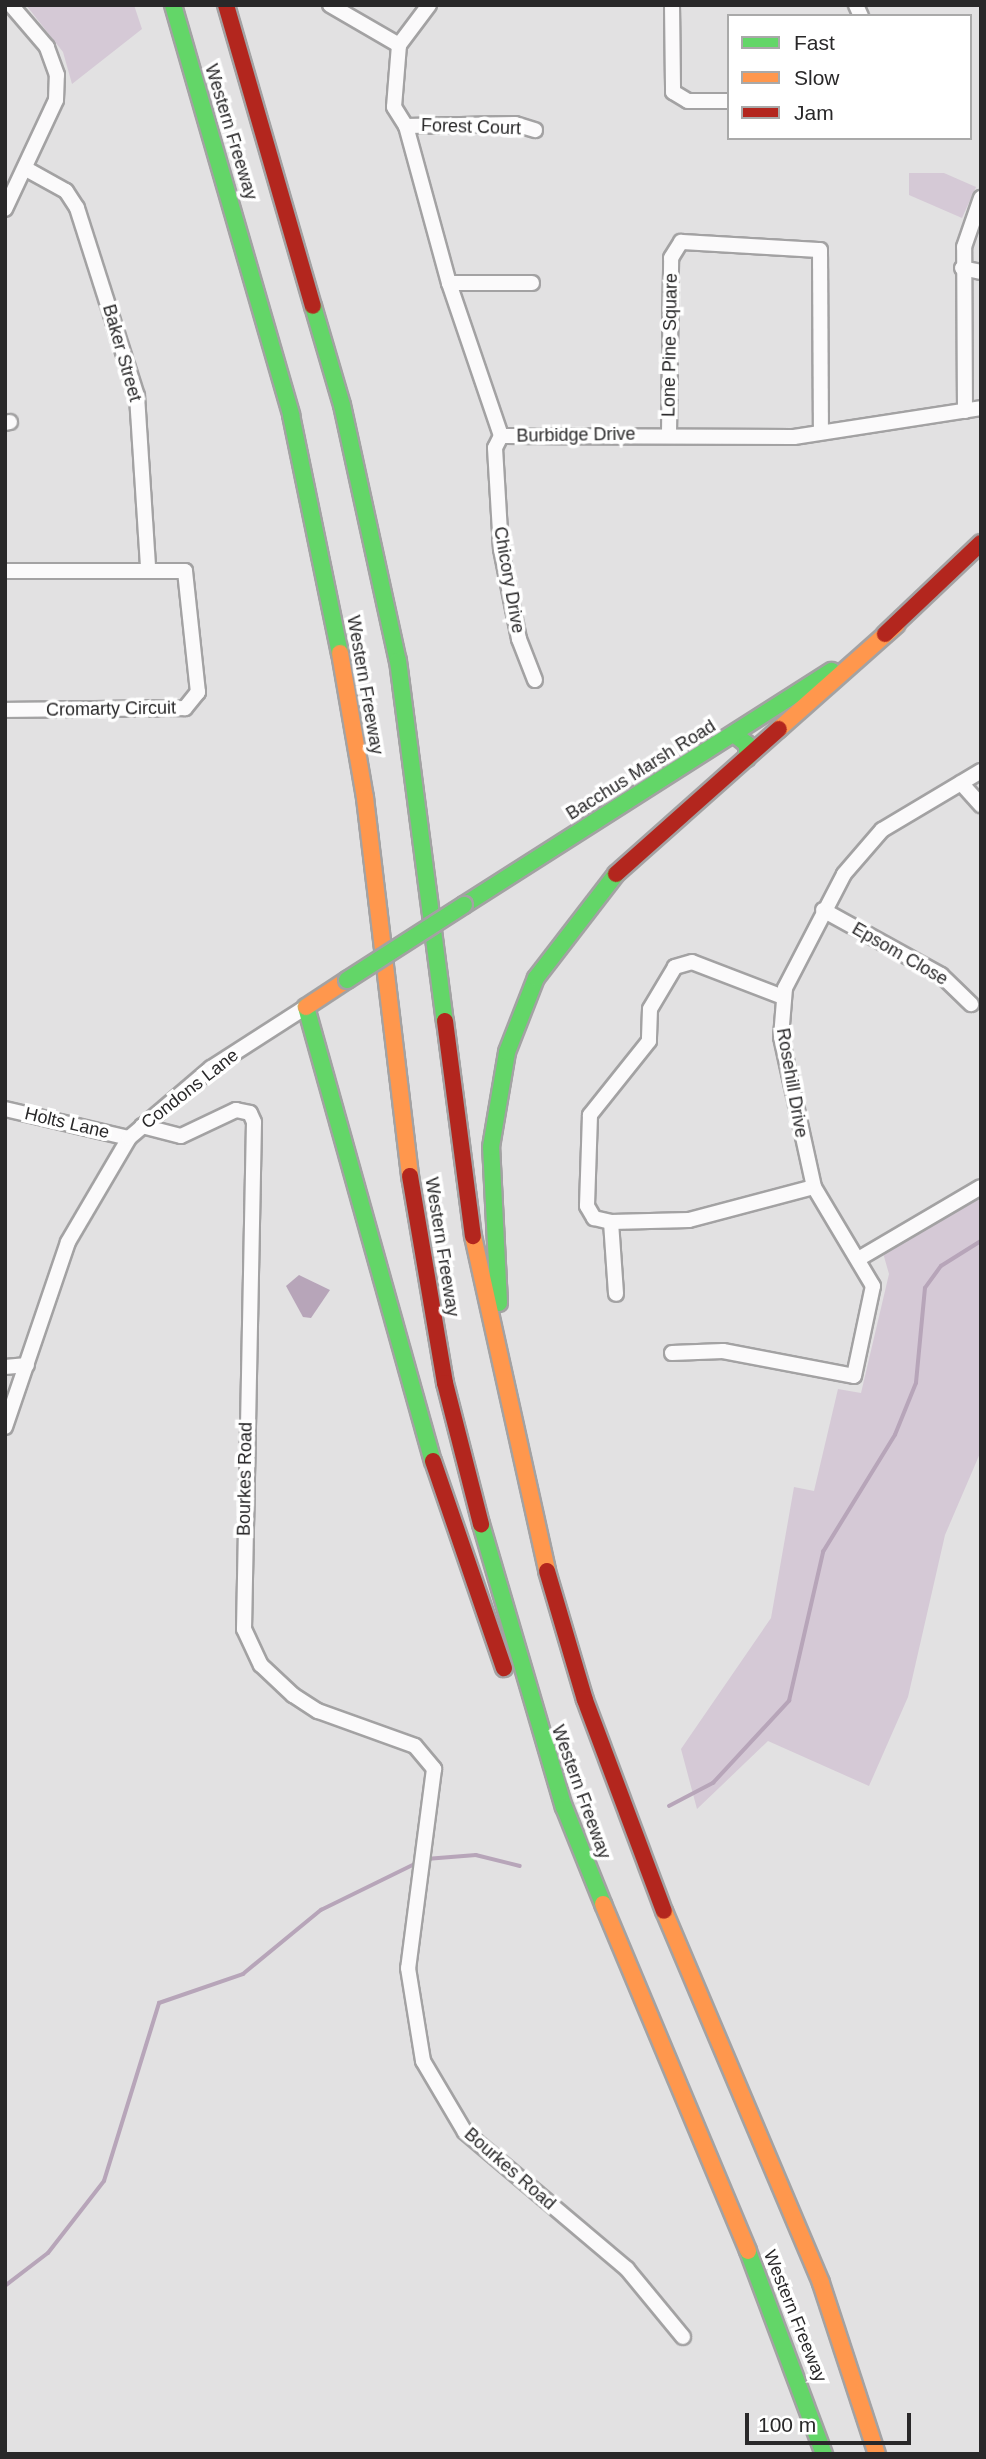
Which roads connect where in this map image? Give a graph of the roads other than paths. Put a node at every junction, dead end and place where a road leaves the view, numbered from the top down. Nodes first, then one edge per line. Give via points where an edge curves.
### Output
1 (11, 5) edge
2 (173, 5) edge
3 (226, 5) edge
4 (330, 5) edge
5 (429, 5) edge
6 (672, 5) edge
7 (399, 45) junction
8 (727, 101) edge
9 (407, 126) junction
10 (535, 130) dead end
11 (28, 170) junction
12 (981, 198) edge
13 (5, 209) edge
14 (962, 268) junction
15 (981, 272) edge
16 (532, 283) dead end
17 (449, 284) junction
18 (981, 408) edge
19 (965, 411) junction
20 (821, 428) junction
21 (669, 434) junction
22 (501, 436) junction
23 (981, 543) edge
24 (148, 566) junction
25 (5, 570) edge
26 (896, 625) junction
27 (535, 680) dead end
28 (5, 710) edge
29 (734, 734) junction
30 (747, 758) junction
31 (981, 771) edge
32 (961, 783) junction
33 (981, 805) edge
34 (823, 910) junction
35 (783, 997) junction
36 (971, 1004) dead end
37 (306, 1007) junction
38 (5, 1108) edge
39 (142, 1126) junction
40 (129, 1138) junction
41 (814, 1187) junction
42 (981, 1187) edge
43 (611, 1222) junction
44 (860, 1258) junction
45 (615, 1294) dead end
46 (671, 1353) dead end
47 (27, 1365) junction
48 (5, 1367) edge
49 (5, 1427) edge
50 (528, 1504) junction
51 (564, 1807) junction
52 (683, 2337) dead end
53 (824, 2454) edge
54 (877, 2454) edge

1 - 11 street via 47,47 57,75 56,100
2 - 51 main road, Western Freeway via 291,415 365,798 413,1201 445,1383 502,1609
3 - 50 main road, Western Freeway via 331,364 398,661 474,1245
4 - 7 street
5 - 7 street
6 - 8 street via 673,92 688,101
7 - 9 street, Burbidge Drive via 394,107
9 - 10 street, Forest Court via 515,124
9 - 17 street, Burbidge Drive
11 - 13 street
11 - 24 street, Baker Street via 66,191 77,208 137,396
12 - 14 street via 968,225
14 - 15 street
14 - 19 street
16 - 17 street
17 - 22 street, Burbidge Drive
18 - 19 street, Burbidge Drive
19 - 20 street, Burbidge Drive via 843,433
20 - 21 street, Burbidge Drive via 794,437
20 - 21 street, Lone Pine Square via 820,250 681,243 671,258
21 - 22 street, Burbidge Drive
22 - 27 street, Chicory Drive via 495,448 500,549 519,639
23 - 26 main road, Bacchus Marsh Road
24 - 25 street, Cromarty Circuit
24 - 28 street, Cromarty Circuit via 175,568 191,579 195,702 185,708
26 - 29 main road, Bacchus Marsh Road
26 - 30 main road
29 - 30 main road via 747,744
29 - 37 main road, Bacchus Marsh Road, bridge
30 - 50 main road via 585,906 536,978 513,1030 490,1177 499,1307
31 - 32 street, Rosehill Drive
32 - 33 street
32 - 34 street, Rosehill Drive via 882,830
34 - 35 street, Rosehill Drive
34 - 36 street, Epsom Close via 942,975
35 - 41 street, Rosehill Drive via 781,1037
35 - 43 street via 692,962 675,967 650,1009 649,1041 590,1115 587,1206 594,1219
37 - 39 street, Condons Lane via 211,1068
37 - 51 main road via 455,1533 520,1712
38 - 40 street, Holts Lane
39 - 40 street, Condons Lane
39 - 52 street, Bourkes Road via 181,1136 236,1110 250,1113 254,1122 244,1629 261,1665 293,1695 318,1711 415,1746 430,1760 435,1793 409,1927 410,2006 434,2086 483,2150 628,2269
40 - 47 street, Condons Lane via 68,1242
41 - 43 street via 689,1220
41 - 44 street, Rosehill Drive
42 - 44 street
43 - 45 street
44 - 46 street, Rosehill Drive via 873,1304 854,1376 723,1351
47 - 48 street
47 - 49 street, Condons Lane
50 - 54 main road, Western Freeway via 581,1687 635,1842 821,2283
51 - 53 main road, Western Freeway via 705,2156 766,2290

